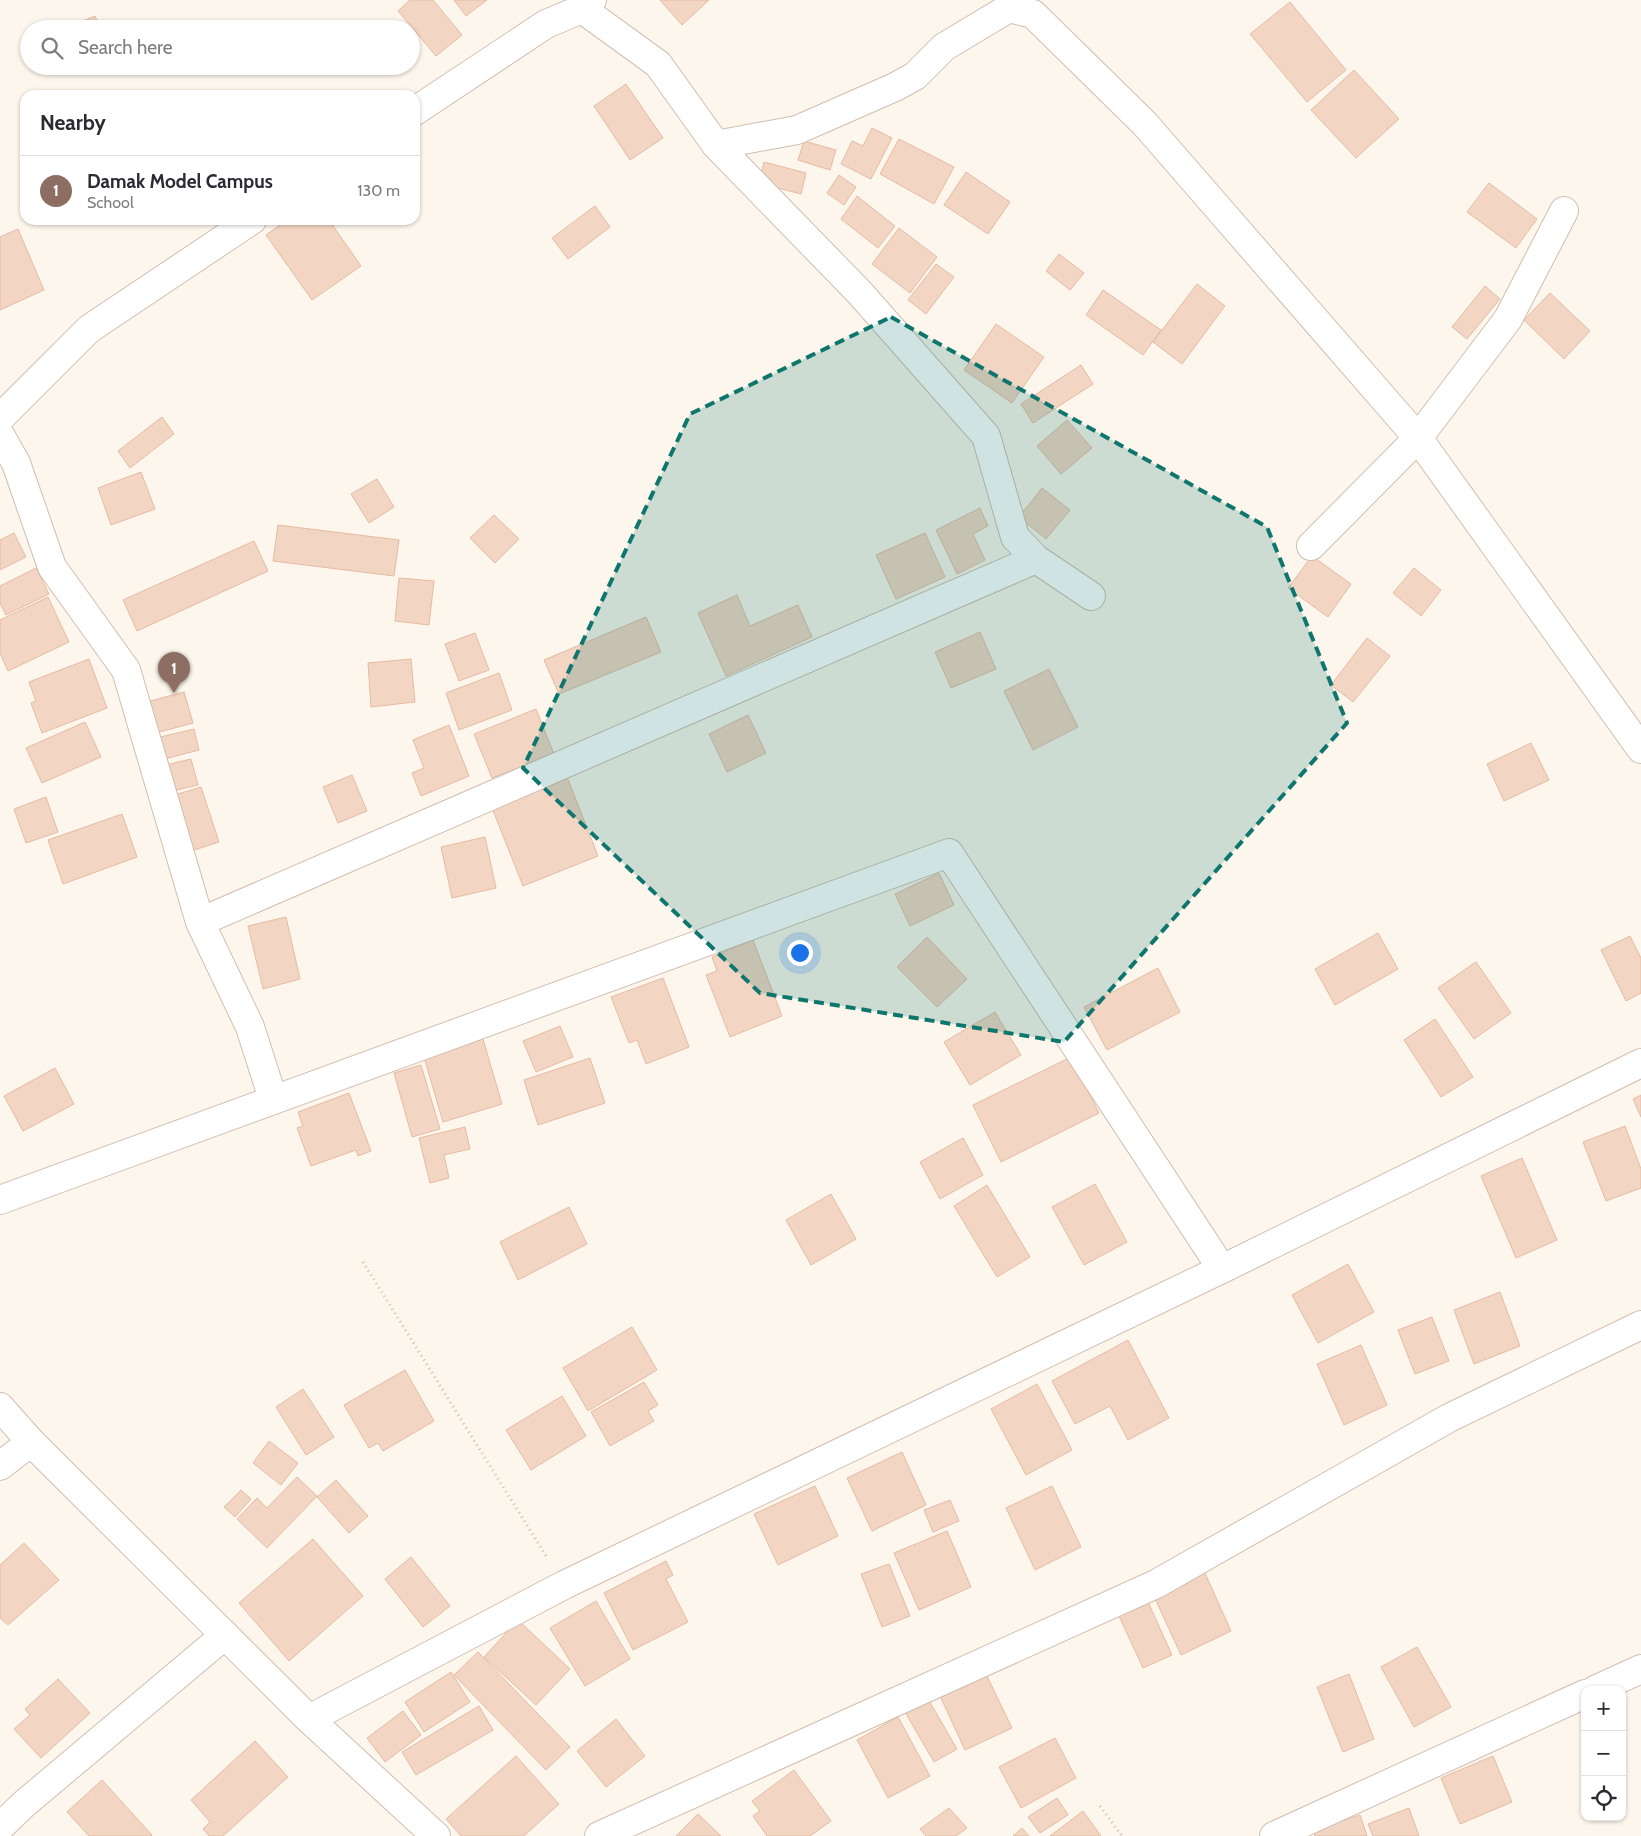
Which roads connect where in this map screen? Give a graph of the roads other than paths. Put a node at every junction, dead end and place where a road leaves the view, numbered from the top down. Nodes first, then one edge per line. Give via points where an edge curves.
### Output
1 (587, 4) edge
2 (420, 108) edge
3 (716, 145) junction
4 (1564, 211) dead end
5 (245, 225) edge
6 (0, 418) edge
7 (0, 435) edge
8 (1418, 438) junction
9 (1311, 546) dead end
10 (1036, 559) junction
11 (1091, 596) dead end
12 (1641, 749) edge
13 (200, 922) junction
14 (1641, 1063) edge
15 (274, 1100) junction
16 (0, 1200) edge
17 (1222, 1269) junction
18 (1641, 1325) edge
19 (0, 1407) edge
20 (31, 1442) junction
21 (0, 1466) edge
22 (225, 1635) junction
23 (1641, 1669) edge
24 (1604, 1686) edge
25 (1581, 1696) edge
26 (309, 1719) junction
27 (0, 1827) edge
28 (436, 1836) edge
29 (599, 1836) edge
30 (1274, 1836) edge

1 - 2 street via 546,24
1 - 3 street via 658,64
3 - 8 street via 797,130 916,76 944,47 1009,8 1033,14 1145,124
3 - 10 street via 860,293 986,436 1015,537
4 - 8 street via 1508,319
5 - 6 street via 89,329
7 - 13 street via 16,462 52,568 126,670
8 - 9 street
8 - 12 street
10 - 11 street
10 - 13 street
13 - 15 street via 250,1027
14 - 17 street
15 - 16 street
15 - 17 street via 949,853
17 - 26 street via 564,1585
18 - 29 street via 1449,1418 1156,1584
19 - 20 street
20 - 21 street
20 - 22 street
22 - 26 street
22 - 27 street
23 - 24 street
25 - 30 street
26 - 28 street

